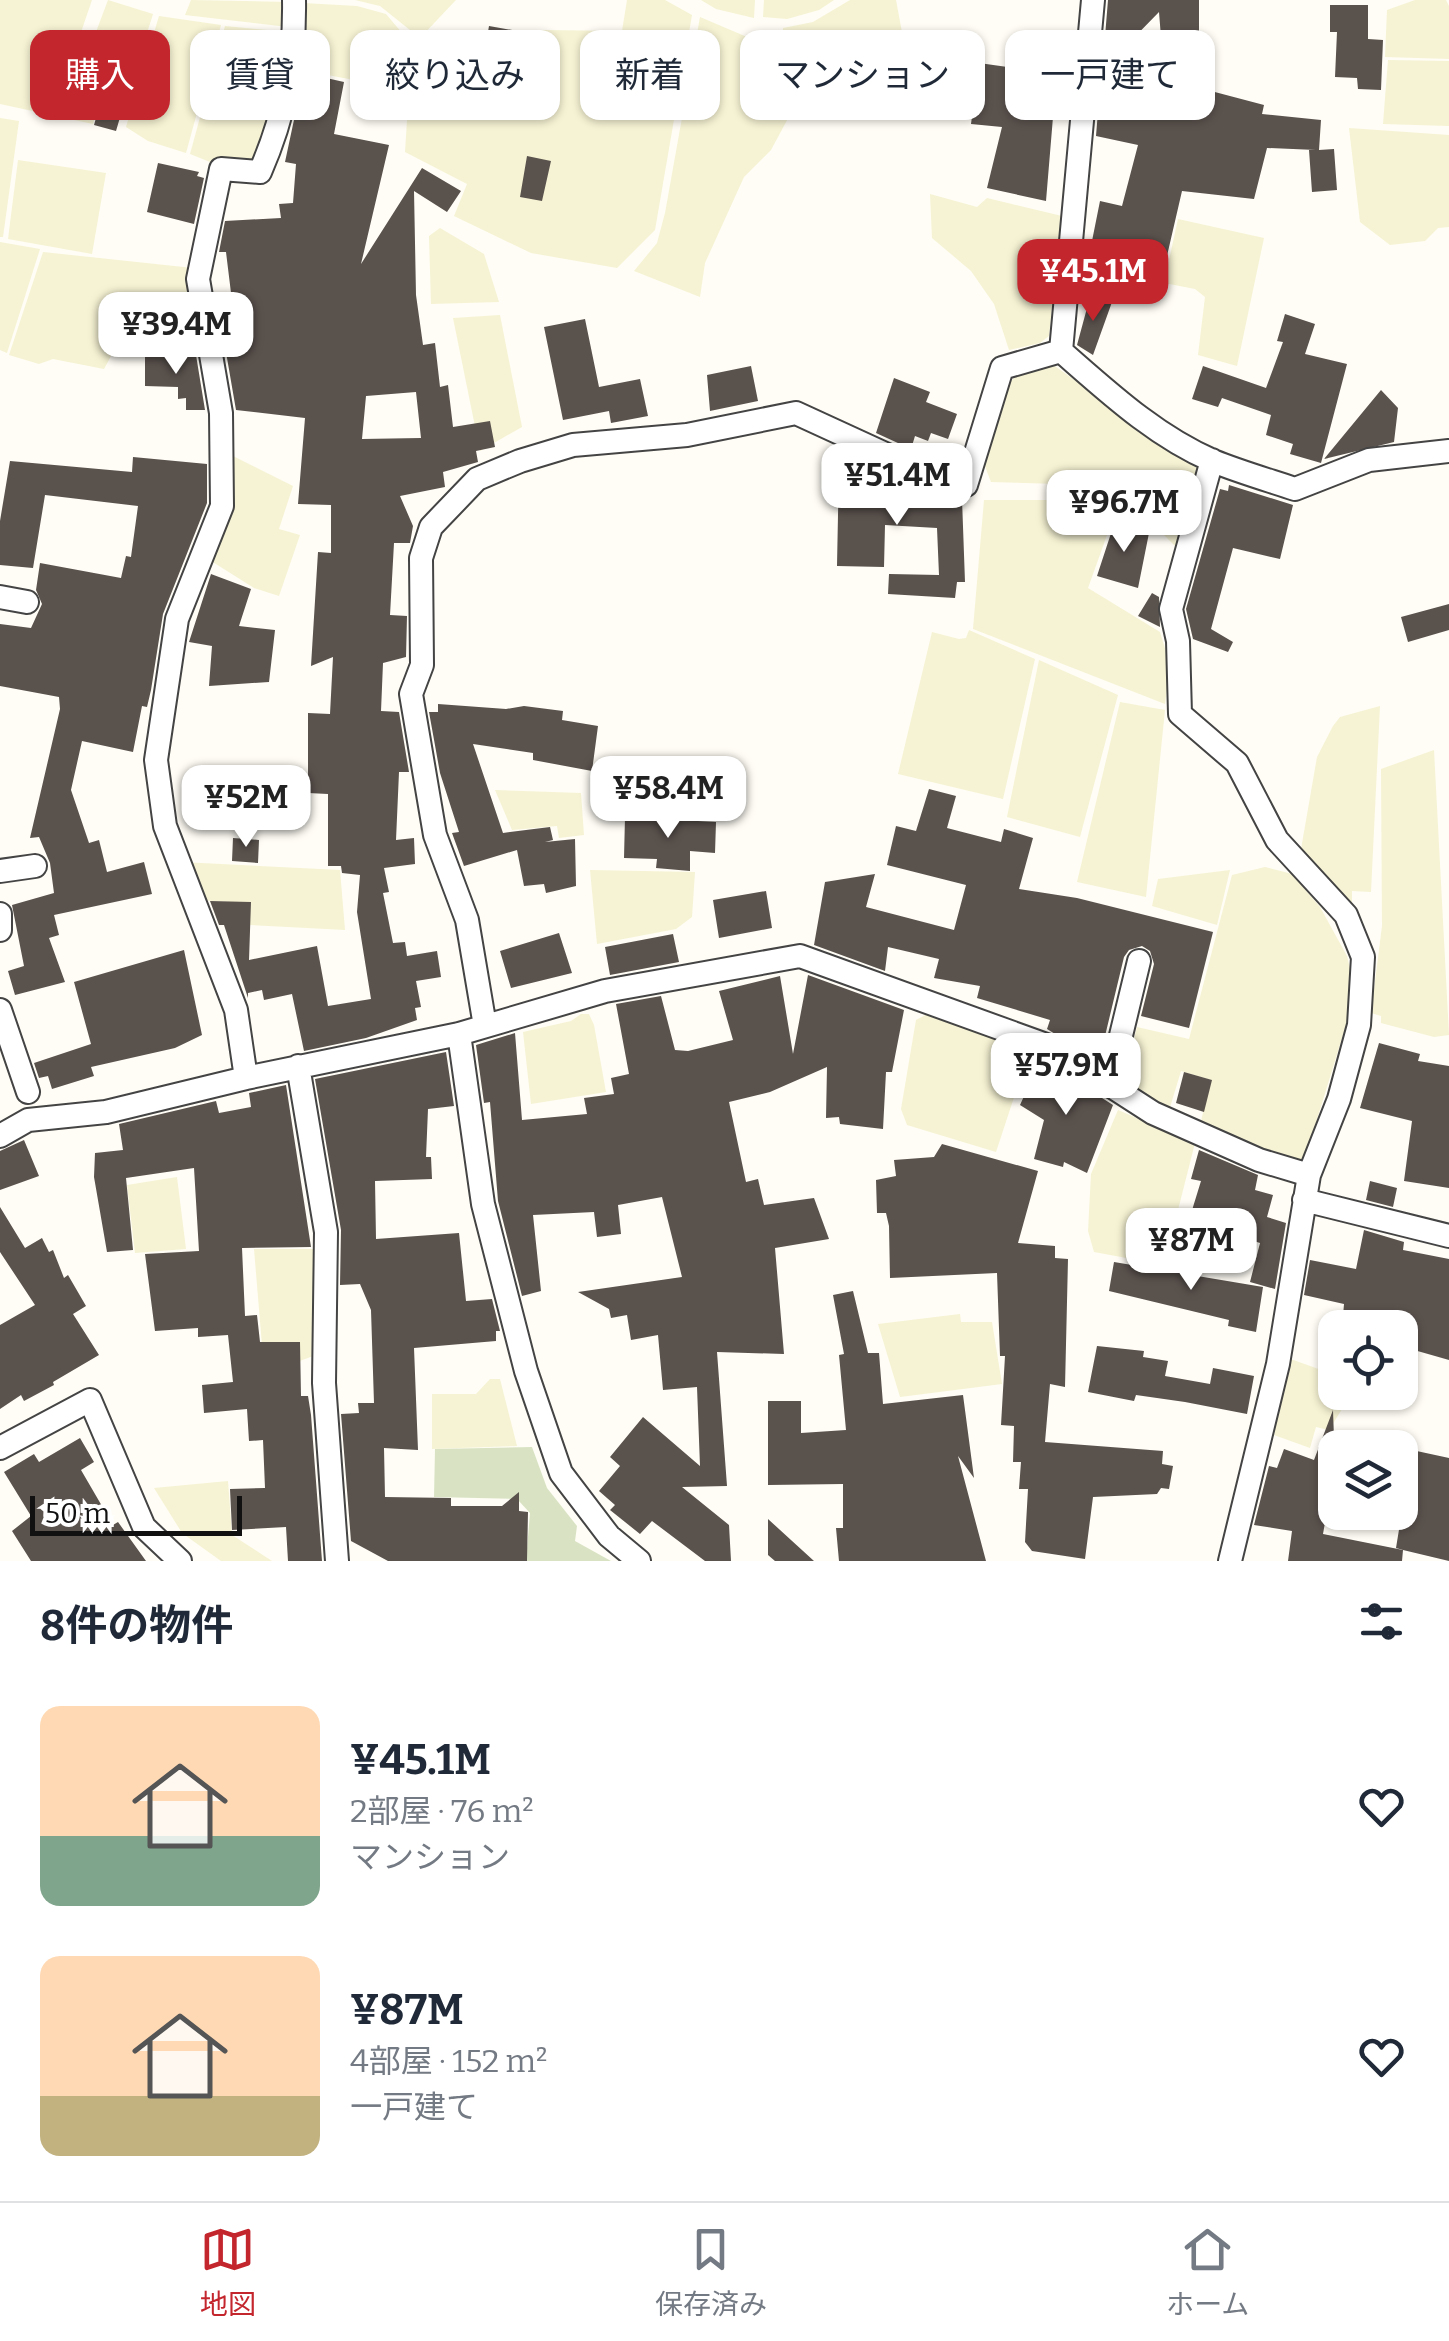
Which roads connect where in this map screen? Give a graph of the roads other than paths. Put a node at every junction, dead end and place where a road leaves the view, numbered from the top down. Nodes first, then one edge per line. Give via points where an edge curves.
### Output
1 (294, 0) edge
2 (1093, 0) edge
3 (1061, 352) junction
4 (1449, 451) edge
5 (1212, 460) junction
6 (0, 597) edge
7 (27, 602) dead end
8 (34, 866) dead end
9 (0, 872) edge
10 (0, 914) edge
11 (0, 930) edge
12 (1140, 961) dead end
13 (0, 1010) edge
14 (485, 1026) junction
15 (459, 1034) junction
16 (298, 1066) junction
17 (246, 1078) junction
18 (1109, 1084) junction
19 (28, 1092) dead end
20 (0, 1136) edge
21 (1308, 1176) junction
22 (1304, 1200) junction
23 (1449, 1236) edge
24 (0, 1448) edge
25 (180, 1561) edge
26 (338, 1561) edge
27 (639, 1561) edge
28 (1230, 1561) edge

1 - 17 street via 292,74 279,130 260,172 221,169 198,280 221,413 222,506 177,619 156,760 164,826 236,1010
2 - 3 street
3 - 5 street via 1133,413
3 - 14 street via 1002,368 966,484 796,412 686,435 573,444 520,460 477,480 431,527 421,558 422,665 411,694 435,835 467,920
4 - 5 street via 1369,460 1295,489
5 - 21 street via 1171,609 1180,714 1237,763 1277,840 1346,915 1362,957 1360,1025
6 - 7 street
8 - 9 street
10 - 11 street
12 - 18 street
13 - 19 street
14 - 15 street
14 - 18 street via 605,992 800,956 1049,1046
15 - 16 street
15 - 27 street via 483,1204 537,1405 561,1473 609,1536
16 - 17 street
16 - 26 street via 326,1232 324,1383
17 - 20 street via 106,1112 28,1120
18 - 21 street via 1153,1113
21 - 22 street
22 - 23 street
22 - 28 street via 1278,1364
24 - 25 street via 90,1400 144,1528

